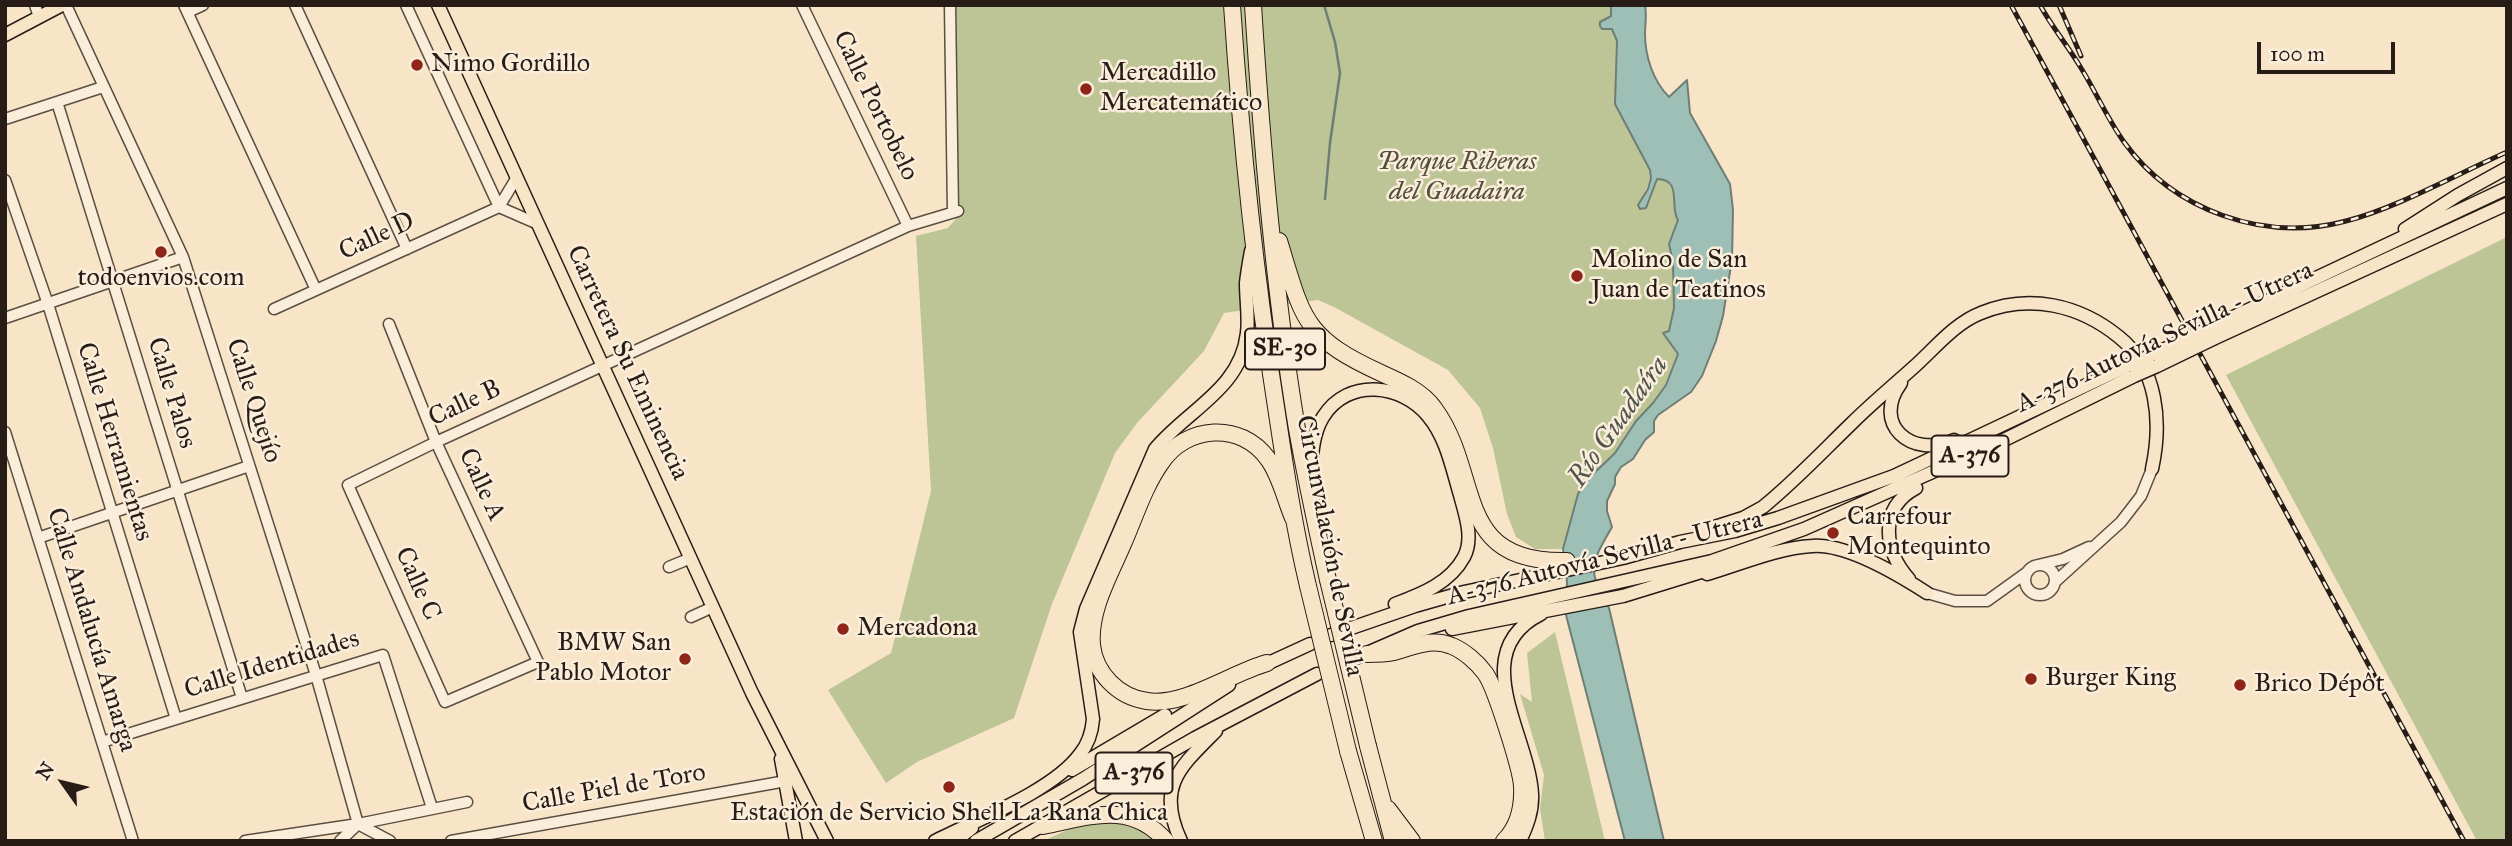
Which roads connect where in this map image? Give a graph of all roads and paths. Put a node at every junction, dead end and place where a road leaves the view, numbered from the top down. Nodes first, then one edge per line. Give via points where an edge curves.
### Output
1 (64, 5) edge
2 (203, 5) edge
3 (295, 5) edge
4 (406, 5) edge
5 (802, 5) edge
6 (950, 5) edge
7 (1232, 5) edge
8 (1253, 5) edge
9 (440, 6) edge
10 (186, 9) edge
11 (37, 11) edge
12 (5, 35) edge
13 (103, 87) junction
14 (57, 102) junction
15 (5, 119) edge
16 (2507, 168) edge
17 (517, 177) junction
18 (5, 180) edge
19 (2507, 188) edge
20 (2507, 204) edge
21 (499, 207) junction
22 (1269, 208) junction
23 (538, 224) junction
24 (908, 226) junction
25 (1252, 240) junction
26 (2391, 242) junction
27 (407, 249) junction
28 (183, 257) junction
29 (113, 281) junction
30 (316, 290) junction
31 (48, 304) junction
32 (274, 309) dead end
33 (5, 318) edge
34 (389, 324) dead end
35 (2212, 333) junction
36 (603, 365) junction
37 (1915, 366) junction
38 (2131, 371) junction
39 (2024, 414) junction
40 (5, 432) edge
41 (436, 442) junction
42 (2000, 442) junction
43 (250, 466) junction
44 (2152, 469) joint
45 (348, 485) joint
46 (178, 490) junction
47 (1308, 490) junction
48 (112, 513) junction
49 (1293, 517) junction
50 (1804, 529) junction
51 (38, 538) junction
52 (1680, 542) junction
53 (2095, 544) junction
54 (1623, 554) junction
55 (691, 558) junction
56 (1567, 561) joint
57 (2036, 566) junction
58 (1549, 567) junction
59 (669, 568) dead end
60 (2026, 573) junction
61 (2054, 582) junction
62 (1659, 586) junction
63 (1621, 590) junction
64 (1922, 590) junction
65 (1545, 605) junction
66 (713, 607) junction
67 (691, 617) dead end
68 (1365, 623) junction
69 (1331, 635) dead end
70 (1310, 643) dead end
71 (1362, 656) joint
72 (1267, 663) junction
73 (1317, 674) dead end
74 (316, 675) junction
75 (1231, 683) junction
76 (242, 698) junction
77 (445, 702) joint
78 (176, 719) junction
79 (1226, 721) junction
80 (777, 738) junction
81 (102, 742) junction
82 (786, 781) junction
83 (1041, 786) junction
84 (1381, 799) junction
85 (467, 802) dead end
86 (432, 808) junction
87 (988, 814) junction
88 (358, 824) junction
89 (1043, 826) junction
90 (133, 841) edge
91 (245, 841) edge
92 (340, 841) edge
93 (390, 841) edge
94 (451, 841) edge
95 (796, 841) edge
96 (827, 841) edge
97 (935, 841) edge
98 (955, 841) edge
99 (976, 841) edge
100 (1015, 841) edge
101 (1166, 841) edge
102 (1181, 841) edge
103 (1374, 841) edge
104 (1393, 841) edge
105 (1412, 841) edge
106 (1504, 841) edge
107 (1520, 841) edge

1 - 11 main road
1 - 13 street, Calle Quejío
2 - 10 street
3 - 27 street
4 - 21 street
5 - 24 street, Calle Portobelo
6 - 24 street, Calle B via 956,212
7 - 25 highway, Circunvalación de Sevilla / SE-30
8 - 22 highway, Circunvalación de Sevilla / SE-30
9 - 17 main road, Carretera Su Eminencia
10 - 30 street
11 - 12 main road
13 - 14 street
13 - 28 street, Calle Quejío
14 - 15 street
14 - 29 street, Calle Palos
16 - 26 main road via 2410,225
17 - 21 street
17 - 23 main road, Carretera Su Eminencia
18 - 31 street, Calle Herramientas
19 - 26 main road, A-376 Autovía Sevilla - Utrera / A-376
20 - 35 main road, A-376 Autovía Sevilla - Utrera / A-376
21 - 23 street
21 - 27 street, Calle D
22 - 47 highway, Circunvalación de Sevilla / SE-30 via 1288,371
22 - 58 highway via 1295,295 1313,330 1433,406 1449,433 1486,532 1512,553
23 - 36 main road, Carretera Su Eminencia
24 - 36 street, Calle B
25 - 49 highway, Circunvalación de Sevilla / SE-30
25 - 83 main road via 1242,358 1210,400 1154,449 1141,475 1080,632 1093,704 1092,733 1074,761
26 - 35 main road, A-376 Autovía Sevilla - Utrera / A-376
27 - 30 street, Calle D
28 - 29 street
28 - 43 street, Calle Quejío
29 - 31 street
29 - 46 street, Calle Palos
30 - 32 street, Calle D
31 - 33 street
31 - 48 street, Calle Herramientas
34 - 41 street, Calle A
35 - 38 main road, A-376 Autovía Sevilla - Utrera / A-376, bridge
36 - 41 street, Calle B
36 - 55 main road, Carretera Su Eminencia
37 - 39 main road via 1895,393 1891,411 1900,434 1914,444 1944,445
37 - 44 main road via 1968,320 2001,306 2035,303 2083,313 2124,341 2143,363 2156,413
37 - 52 main road via 1763,506
38 - 39 main road, A-376 Autovía Sevilla - Utrera / A-376
38 - 42 main road, A-376 Autovía Sevilla - Utrera / A-376
39 - 52 main road, A-376 Autovía Sevilla - Utrera / A-376 via 1847,494 1735,531
40 - 51 street, Calle Andalucía Amarga
41 - 45 street, Calle B
41 - 77 street, Calle A via 538,662
42 - 50 main road, A-376 Autovía Sevilla - Utrera / A-376
42 - 64 main road via 1898,502 1889,524 1890,545 1898,566
43 - 46 street
43 - 74 street, Calle Quejío
44 - 53 street via 2131,510
45 - 77 street, Calle C
46 - 48 street
46 - 76 street, Calle Palos
47 - 68 main road via 1316,432 1335,404 1354,392 1375,388 1413,400 1443,440 1466,517 1469,538 1465,556 1451,576 1434,588 1371,614
47 - 84 highway, Circunvalación de Sevilla / SE-30, bridge
48 - 51 street
48 - 78 street, Calle Herramientas
49 - 72 highway via 1262,451 1236,434 1205,432 1189,437 1162,461 1148,485 1092,631 1096,663 1104,676 1121,692 1146,701 1184,696
49 - 103 highway, Circunvalación de Sevilla / SE-30, bridge
50 - 62 main road via 1765,550
50 - 63 main road, A-376 Autovía Sevilla - Utrera / A-376
51 - 81 street, Calle Andalucía Amarga
52 - 54 main road, A-376 Autovía Sevilla - Utrera / A-376
53 - 57 street
53 - 61 street
54 - 56 main road
54 - 58 main road
55 - 59 street
55 - 66 main road, Carretera Su Eminencia
56 - 58 highway
57 - 60 street
57 - 61 street via 2049,569
58 - 68 main road
60 - 61 street via 2028,590 2035,595 2044,595
60 - 64 street via 1987,601 1955,601
62 - 63 main road
62 - 64 main road via 1814,545 1840,549
63 - 65 main road
65 - 71 main road via 1419,638 1400,638
65 - 107 main road via 1519,628 1503,664 1532,795
66 - 67 street
66 - 80 main road, Carretera Su Eminencia
68 - 69 main road
70 - 72 main road
71 - 106 highway via 1442,643 1469,657 1486,674 1522,784 1518,820
72 - 75 main road
73 - 79 main road, A-376
74 - 76 street, Calle Identidades
74 - 86 street, Calle Identidades via 383,655
74 - 88 street, Calle Quejío
75 - 83 main road
75 - 99 main road via 1083,779
76 - 78 street, Calle Identidades
78 - 81 street, Calle Identidades
79 - 89 main road, A-376
79 - 102 main road via 1185,762 1174,781 1170,798
80 - 82 main road, Carretera Su Eminencia
80 - 96 main road, Carretera Su Eminencia
81 - 90 street, Calle Andalucía Amarga
82 - 94 street, Calle Piel de Toro
82 - 95 main road, Carretera Su Eminencia
83 - 87 main road
84 - 104 highway, Circunvalación de Sevilla / SE-30
84 - 105 highway
85 - 86 street
86 - 88 street
87 - 97 main road
87 - 98 main road
88 - 91 street
88 - 92 street
88 - 93 street
89 - 100 main road
89 - 101 highway via 1114,813 1138,818

